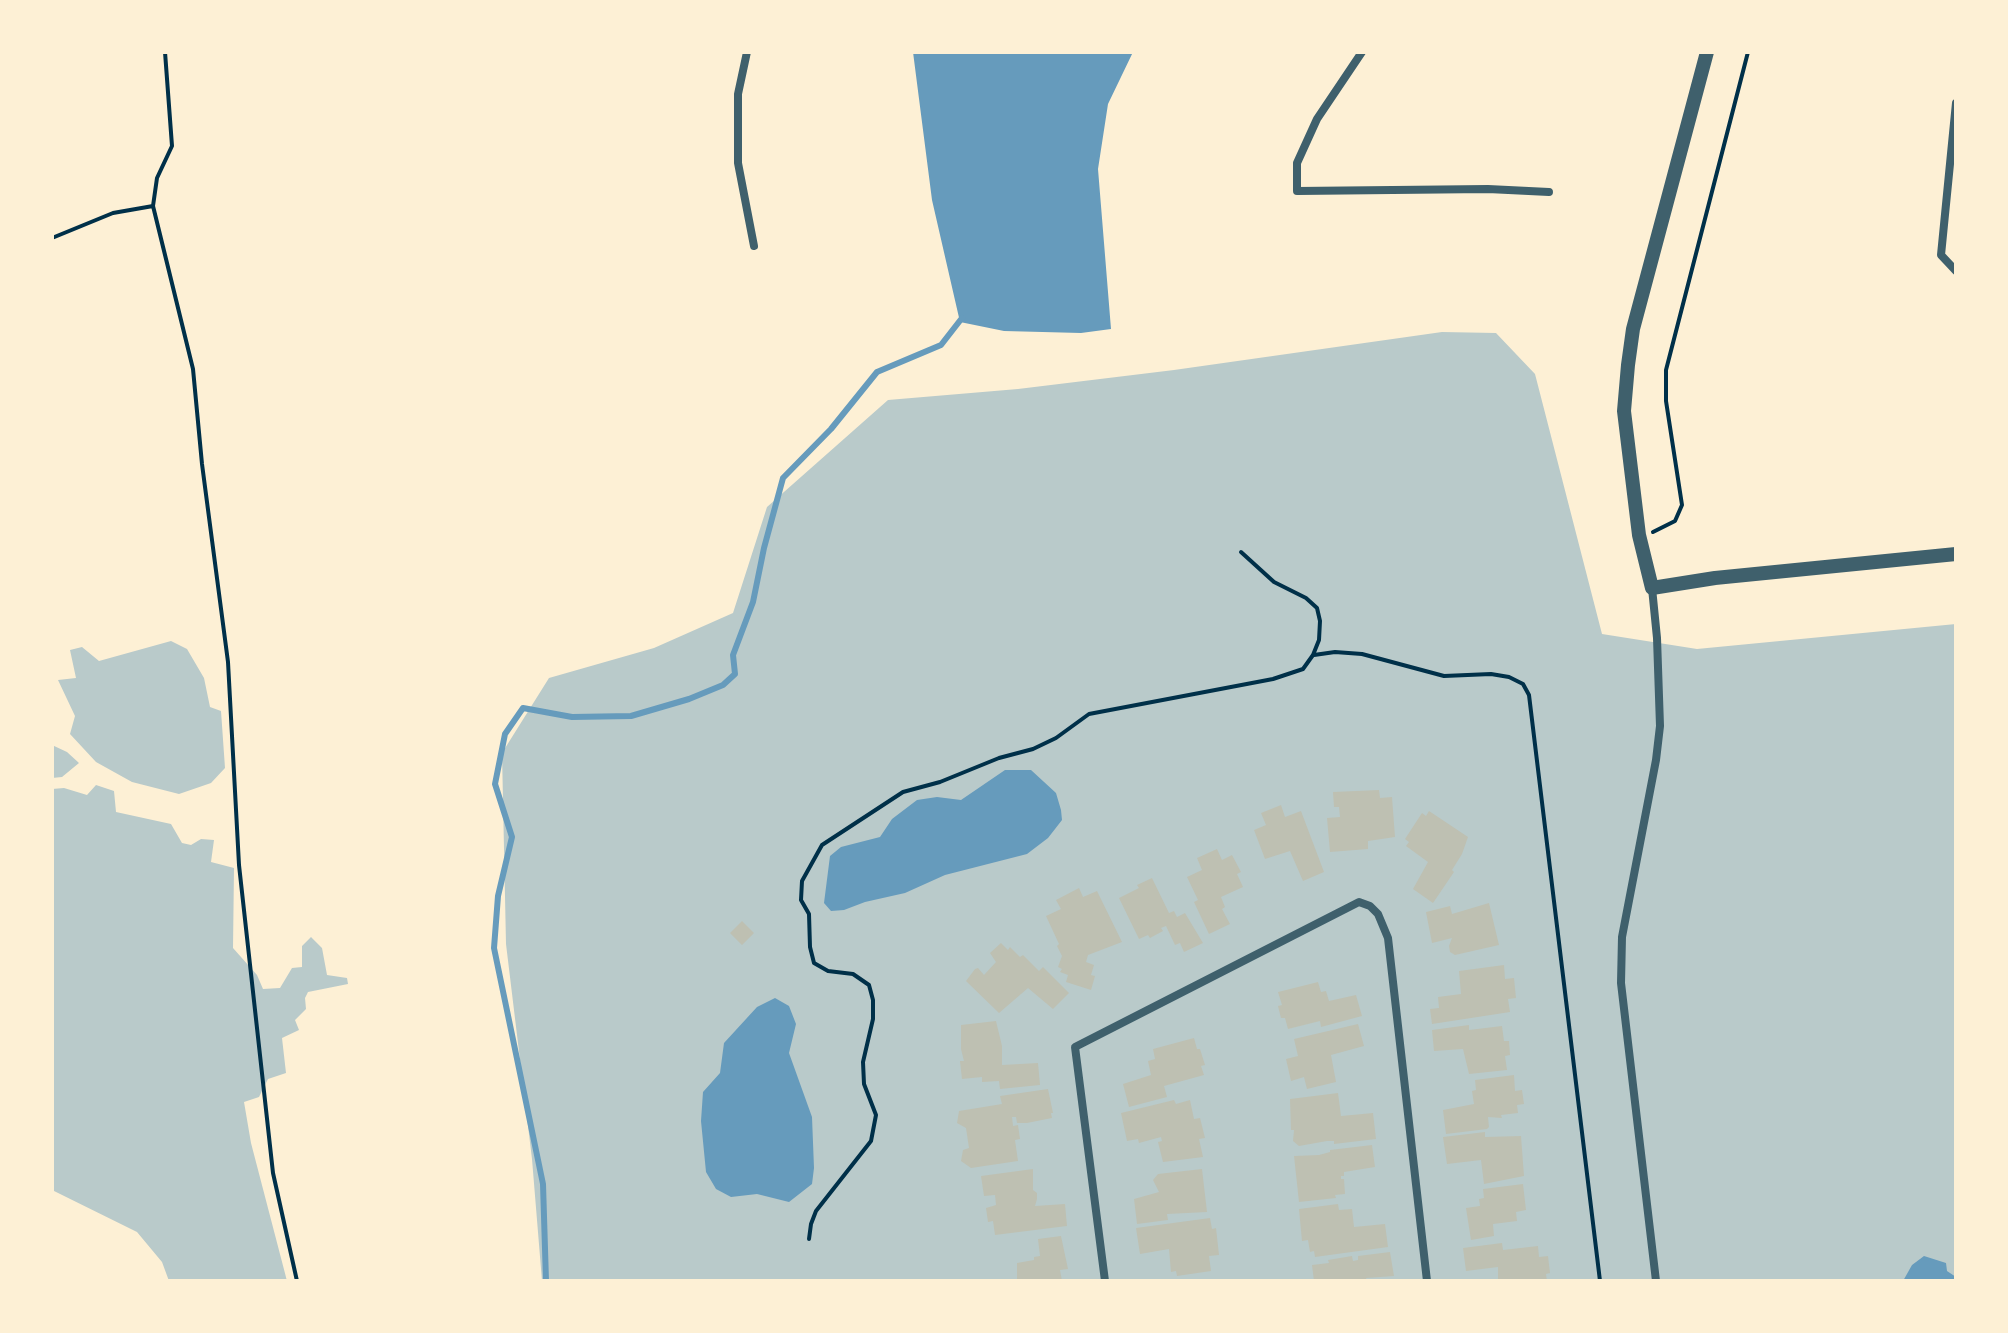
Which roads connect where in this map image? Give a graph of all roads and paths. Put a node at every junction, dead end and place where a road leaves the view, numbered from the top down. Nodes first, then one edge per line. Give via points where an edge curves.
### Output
1 (165, 52) edge
2 (747, 52) edge
3 (1362, 52) edge
4 (1707, 52) edge
5 (1748, 52) edge
6 (1956, 103) edge
7 (1549, 192) dead end
8 (153, 206) junction
9 (52, 238) edge
10 (754, 246) dead end
11 (1956, 271) edge
12 (1639, 535) junction
13 (1241, 552) dead end
14 (1956, 554) edge
15 (1652, 588) junction
16 (1313, 655) junction
17 (809, 1239) dead end
18 (297, 1281) edge
19 (1105, 1281) edge
20 (1427, 1281) edge
21 (1600, 1281) edge
22 (1656, 1281) edge

1 - 8 path via 172,146 157,178
2 - 10 street via 738,94 738,163
3 - 7 street via 1317,119 1297,163 1297,191
4 - 12 street via 1633,329 1624,411
5 - 12 path via 1666,370 1682,505 1675,521
6 - 11 street via 1941,255
8 - 9 path via 113,213
8 - 18 path via 193,369 228,662 239,865 273,1173
12 - 15 street
13 - 16 path via 1274,582 1317,608 1320,621
14 - 15 street
15 - 22 street via 1660,726 1622,937 1621,983
16 - 17 path via 1303,669 1291,674 1089,714 1033,749 903,792 822,845 802,881 810,947 814,963 853,974 869,985 873,1019 863,1062 864,1084 876,1115 871,1141 816,1211
16 - 21 path via 1362,654 1444,676 1509,677 1523,684 1529,695
19 - 20 street via 1075,1047 1359,902 1378,914 1388,938

